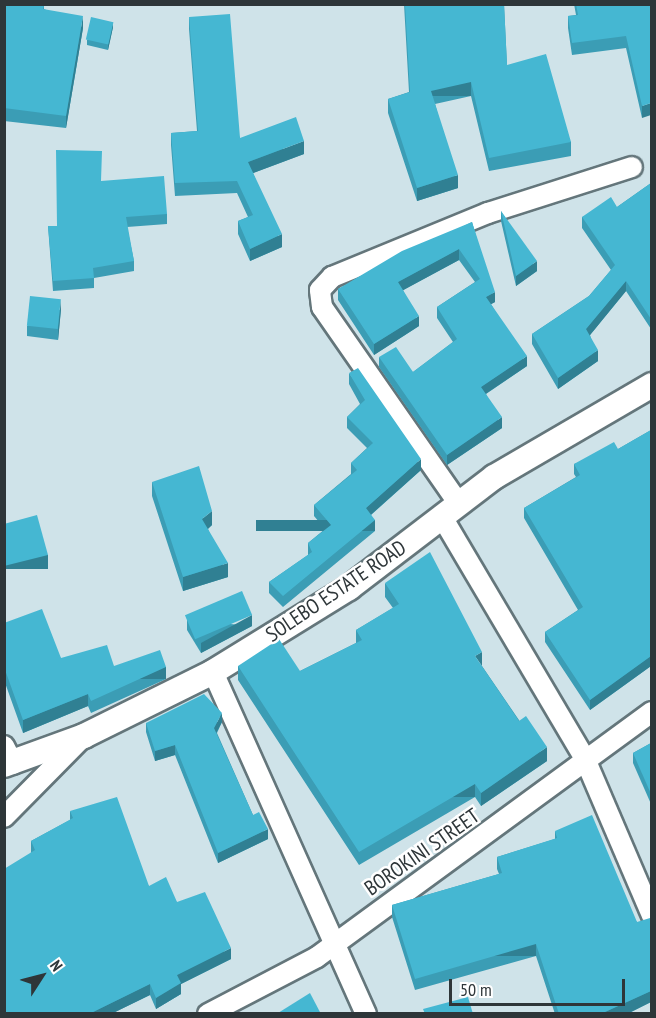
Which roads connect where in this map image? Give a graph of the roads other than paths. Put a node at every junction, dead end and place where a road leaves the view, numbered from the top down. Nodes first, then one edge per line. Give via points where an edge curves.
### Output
1 (632, 167) dead end
2 (651, 385) edge
3 (450, 510) junction
4 (213, 672) junction
5 (651, 712) edge
6 (84, 736) junction
7 (7, 758) edge
8 (585, 759) junction
9 (4, 817) edge
10 (651, 915) edge
11 (335, 943) junction
12 (208, 1014) edge
13 (366, 1014) edge

1 - 3 street via 488,213 332,277 320,290 322,308
2 - 3 street, SOLEBO ESTATE ROAD
3 - 4 street, SOLEBO ESTATE ROAD via 349,588
3 - 8 street
4 - 6 street, SOLEBO ESTATE ROAD
4 - 11 street
5 - 8 street, BOROKINI STREET
6 - 7 street, SOLEBO ESTATE ROAD
6 - 9 street
8 - 10 street
8 - 11 street, BOROKINI STREET
11 - 12 street, BOROKINI STREET
11 - 13 street

